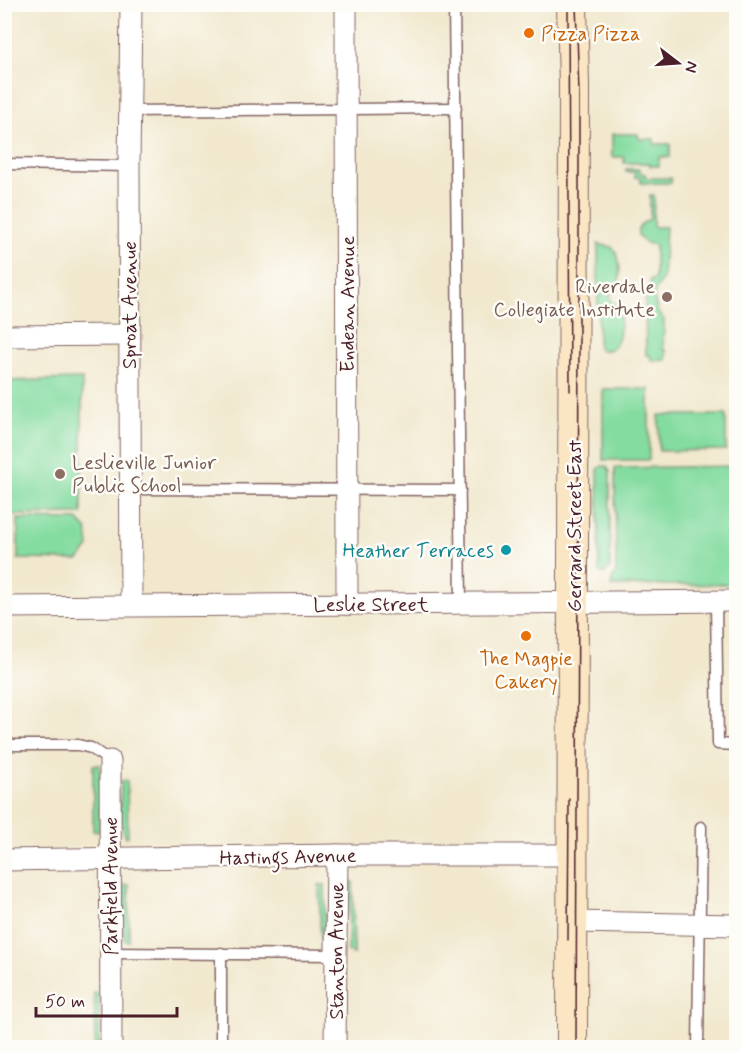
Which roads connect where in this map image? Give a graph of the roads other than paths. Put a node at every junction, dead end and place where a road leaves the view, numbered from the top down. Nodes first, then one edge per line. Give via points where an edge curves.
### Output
1 (131, 4) edge
2 (346, 4) edge
3 (454, 4) edge
4 (572, 4) edge
5 (346, 108) junction
6 (456, 108) junction
7 (129, 111) junction
8 (4, 164) edge
9 (129, 166) junction
10 (129, 335) junction
11 (4, 336) edge
12 (131, 489) junction
13 (460, 490) junction
14 (348, 491) junction
15 (726, 601) edge
16 (574, 602) junction
17 (461, 603) junction
18 (347, 604) junction
19 (131, 605) junction
20 (4, 607) edge
21 (4, 745) edge
22 (736, 745) edge
23 (110, 760) joint
24 (702, 827) dead end
25 (337, 855) junction
26 (572, 855) junction
27 (111, 858) junction
28 (4, 860) edge
29 (572, 922) junction
30 (700, 926) junction
31 (736, 926) edge
32 (110, 953) junction
33 (221, 953) junction
34 (335, 955) junction
35 (111, 1047) edge
36 (221, 1047) edge
37 (335, 1047) edge
38 (572, 1047) edge
39 (698, 1047) edge

1 - 7 street, Sproat Avenue
2 - 5 street, Endean Avenue
3 - 6 lane
4 - 16 main road, Gerrard Street East
5 - 6 lane
5 - 7 lane
5 - 14 street, Endean Avenue
6 - 13 lane
7 - 9 street, Sproat Avenue
8 - 9 lane
9 - 10 street, Sproat Avenue
10 - 11 street
10 - 12 street, Sproat Avenue
12 - 14 lane
12 - 19 street, Sproat Avenue
13 - 14 lane
13 - 17 lane
14 - 18 street, Endean Avenue
15 - 16 street, Leslie Street
15 - 22 lane via 718,744
16 - 17 street, Leslie Street
16 - 26 main road, Gerrard Street East
17 - 18 street, Leslie Street
18 - 19 street, Leslie Street
19 - 20 street, Leslie Street
21 - 23 lane via 78,745
23 - 27 street, Parkfield Avenue
24 - 30 lane
25 - 26 street, Hastings Avenue
25 - 27 street, Hastings Avenue
25 - 34 street, Stanton Avenue
26 - 29 main road, Gerrard Street East
27 - 28 street, Hastings Avenue
27 - 32 street, Parkfield Avenue
29 - 30 street
29 - 38 main road, Gerrard Street East
30 - 31 street
30 - 39 lane
32 - 33 lane
32 - 35 street, Parkfield Avenue
33 - 34 lane
33 - 36 lane
34 - 37 street, Stanton Avenue

